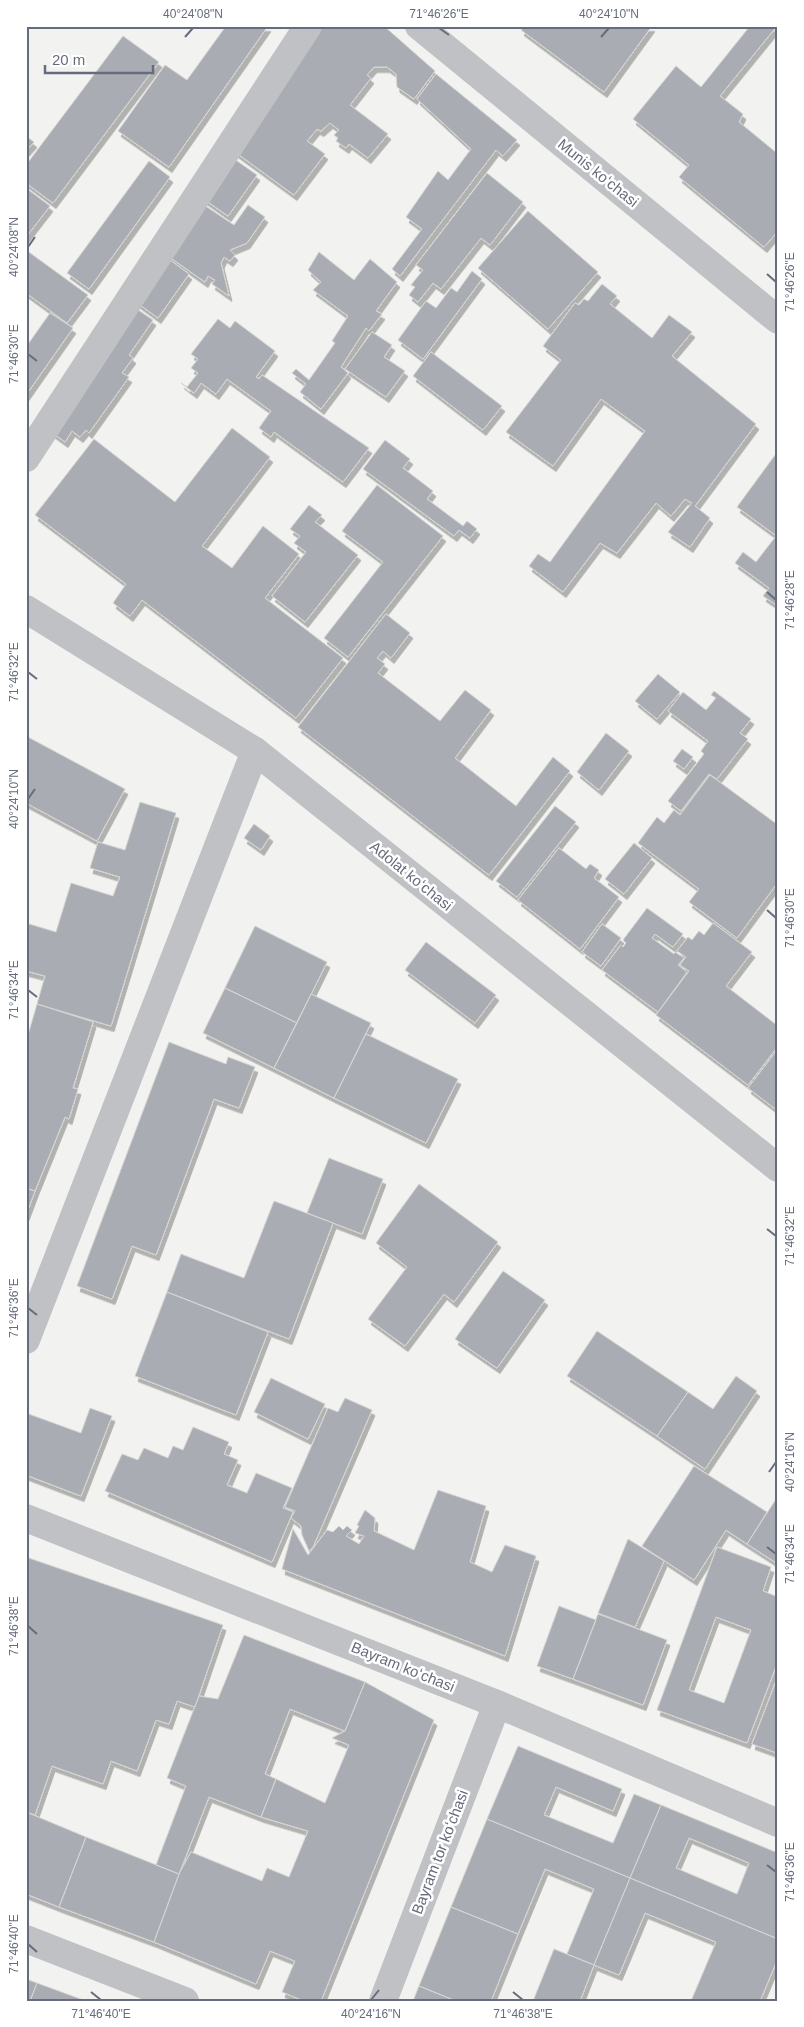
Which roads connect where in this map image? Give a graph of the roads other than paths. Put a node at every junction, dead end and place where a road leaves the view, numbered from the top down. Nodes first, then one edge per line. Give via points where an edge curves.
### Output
1 (308, 26) edge
2 (419, 26) edge
3 (778, 320) edge
4 (26, 458) edge
5 (26, 609) edge
6 (254, 751) junction
7 (778, 1168) edge
8 (26, 1340) edge
9 (26, 1518) edge
10 (497, 1704) junction
11 (778, 1823) edge
12 (26, 1939) edge
13 (185, 2001) edge
14 (383, 2001) edge

1 - 4 street
2 - 3 street, Munis koʻchasi
5 - 6 street, Adolat koʻchasi
6 - 7 street, Adolat koʻchasi
6 - 8 street
9 - 10 street, Bayram koʻchasi
10 - 11 street, Bayram koʻchasi
10 - 14 street, Bayram tor koʻchasi
12 - 13 street

